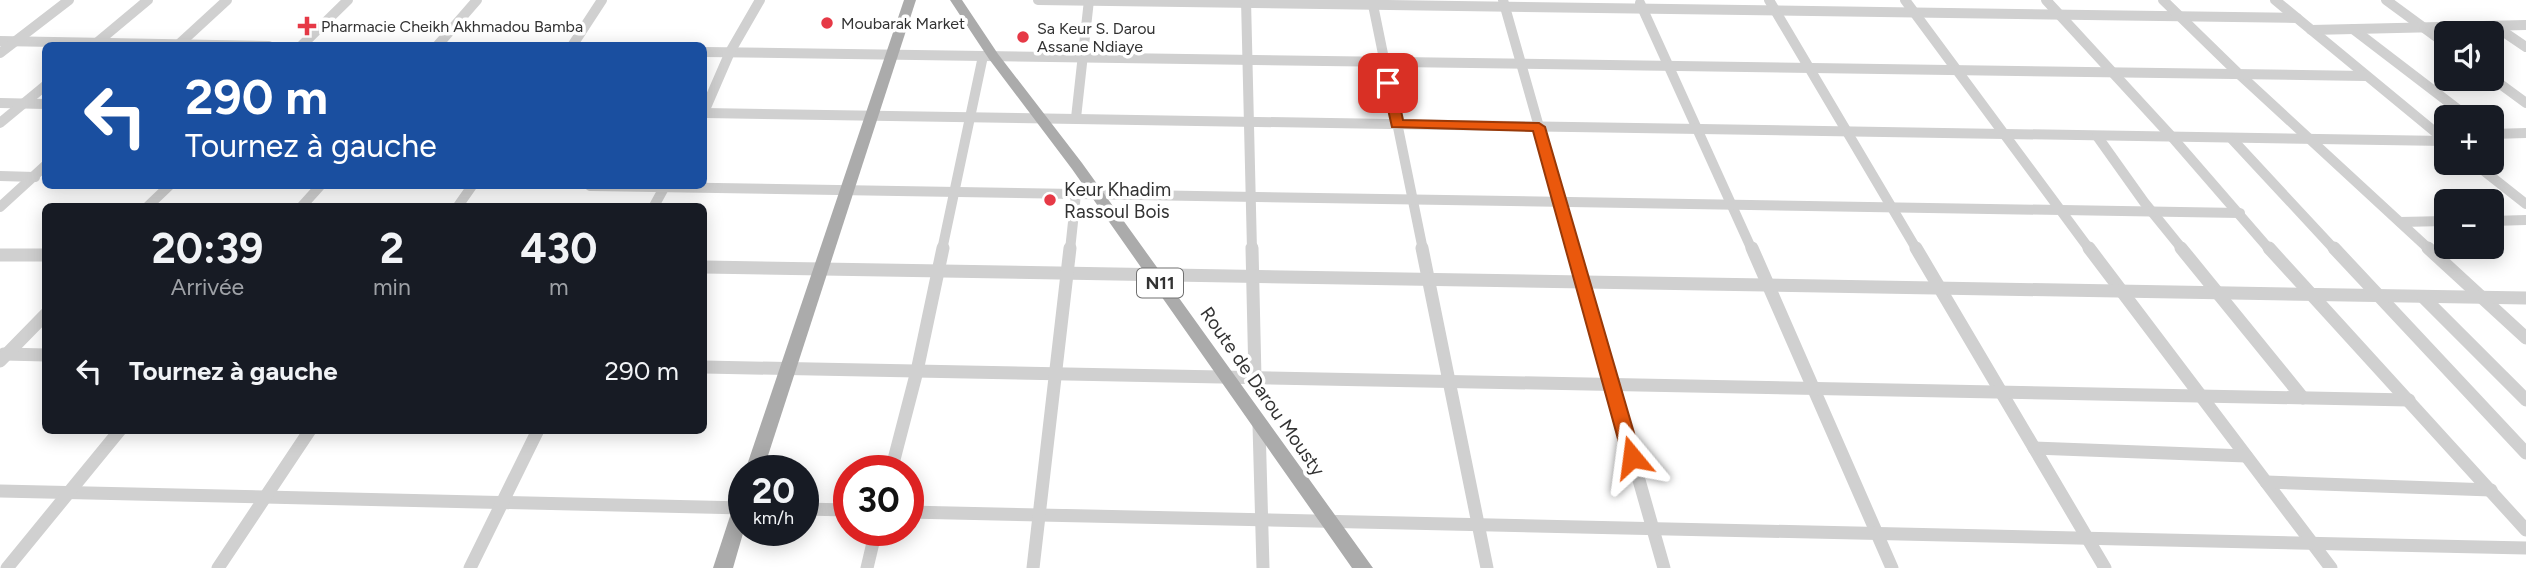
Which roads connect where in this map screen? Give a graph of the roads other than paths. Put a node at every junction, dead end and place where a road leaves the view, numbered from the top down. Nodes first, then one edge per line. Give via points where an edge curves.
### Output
1 (69, 0) edge
2 (148, 0) edge
3 (227, 0) edge
4 (348, 0) edge
5 (477, 0) edge
6 (602, 0) edge
7 (760, 0) edge
8 (911, 0) edge
9 (956, 0) edge
10 (1038, 0) edge
11 (1905, 0) edge
12 (2046, 0) edge
13 (2163, 0) edge
14 (2275, 0) edge
15 (2386, 0) edge
16 (1089, 1) edge
17 (1246, 1) edge
18 (1372, 2) edge
19 (1504, 3) edge
20 (1641, 4) edge
21 (1773, 6) edge
22 (1914, 13) junction
23 (2061, 15) junction
24 (2181, 17) junction
25 (2297, 18) junction
26 (2526, 25) edge
27 (2504, 26) edge
28 (2425, 27) junction
29 (2434, 27) edge
30 (2353, 29) junction
31 (2311, 30) junction
32 (2504, 32) edge
33 (2434, 34) edge
34 (0, 41) edge
35 (15, 42) junction
36 (97, 42) edge
37 (181, 42) edge
38 (305, 42) edge
39 (441, 42) edge
40 (575, 42) edge
41 (42, 43) edge
42 (2526, 47) edge
43 (707, 52) edge
44 (730, 52) junction
45 (0, 53) edge
46 (891, 55) junction
47 (988, 56) junction
48 (1084, 58) junction
49 (1247, 60) junction
50 (1384, 62) junction
51 (1521, 64) junction
52 (1669, 66) junction
53 (1810, 68) junction
54 (1958, 70) junction
55 (2112, 73) junction
56 (2239, 74) junction
57 (2366, 76) junction
58 (2504, 87) edge
59 (42, 88) edge
60 (0, 103) edge
61 (2526, 103) edge
62 (23, 104) junction
63 (42, 104) edge
64 (2452, 105) edge
65 (707, 106) edge
66 (707, 113) edge
67 (870, 115) junction
68 (969, 117) junction
69 (1076, 118) junction
70 (1041, 119) junction
71 (1249, 121) junction
72 (0, 123) edge
73 (1397, 124) junction
74 (1539, 127) junction
75 (2434, 128) edge
76 (1698, 129) junction
77 (1847, 130) junction
78 (2526, 133) edge
79 (2504, 134) edge
80 (2006, 135) junction
81 (2097, 136) junction
82 (2172, 136) junction
83 (2231, 138) junction
84 (2309, 138) junction
85 (2434, 141) edge
86 (2490, 175) edge
87 (0, 176) edge
88 (39, 177) edge
89 (707, 187) edge
90 (166, 189) edge
91 (317, 189) edge
92 (847, 190) junction
93 (954, 192) junction
94 (1076, 194) junction
95 (1095, 194) junction
96 (1251, 197) junction
97 (1412, 199) junction
98 (1560, 202) junction
99 (2525, 202) edge
100 (151, 203) edge
101 (305, 203) edge
102 (1732, 204) junction
103 (0, 207) edge
104 (1892, 207) junction
105 (2060, 210) junction
106 (2152, 212) junction
107 (2239, 213) junction
108 (2526, 220) edge
109 (2434, 221) edge
110 (2504, 221) edge
111 (2400, 222) junction
112 (0, 255) edge
113 (42, 256) edge
114 (707, 267) edge
115 (821, 269) junction
116 (936, 271) junction
117 (1067, 273) junction
118 (1154, 275) junction
119 (1253, 276) junction
120 (1428, 279) junction
121 (1583, 282) junction
122 (1769, 285) junction
123 (1940, 288) junction
124 (2124, 292) junction
125 (2220, 293) junction
126 (2310, 295) junction
127 (2379, 296) junction
128 (2423, 297) junction
129 (2482, 298) junction
130 (2526, 298) edge
131 (42, 318) edge
132 (2526, 338) edge
133 (42, 355) edge
134 (2, 356) edge
135 (707, 367) edge
136 (788, 369) junction
137 (917, 371) junction
138 (1055, 374) junction
139 (1225, 377) junction
140 (1255, 378) junction
141 (1449, 382) junction
142 (1612, 385) junction
143 (1814, 389) junction
144 (2001, 392) junction
145 (2202, 396) junction
146 (2303, 398) junction
147 (2409, 400) junction
148 (2526, 400) edge
149 (1259, 425) junction
150 (117, 434) edge
151 (307, 434) edge
152 (536, 434) edge
153 (2034, 448) junction
154 (2526, 453) edge
155 (759, 455) edge
156 (895, 455) edge
157 (2246, 456) junction
158 (2266, 482) junction
159 (2491, 490) junction
160 (0, 491) edge
161 (68, 493) junction
162 (266, 497) junction
163 (501, 503) junction
164 (728, 506) edge
165 (924, 512) edge
166 (1040, 514) junction
167 (1262, 520) junction
168 (1330, 521) junction
169 (1478, 524) junction
170 (1652, 528) junction
171 (2526, 530) edge
172 (1877, 533) junction
173 (2088, 538) junction
174 (2312, 543) junction
175 (730, 546) edge
176 (872, 546) edge
177 (2526, 548) edge
178 (7, 568) edge
179 (218, 568) edge
180 (470, 568) edge
181 (723, 568) edge
182 (867, 568) edge
183 (1033, 568) edge
184 (1263, 568) edge
185 (1363, 568) edge
186 (1487, 568) edge
187 (1664, 568) edge
188 (1892, 568) edge
189 (2105, 568) edge
190 (2331, 568) edge

1 - 35 street
2 - 36 street
3 - 37 street
4 - 38 street
5 - 39 street
6 - 40 street
7 - 44 street
8 - 46 main road
9 - 47 main road, Route de Darou Mousty / N11
10 - 16 street
11 - 22 street
12 - 23 street
13 - 24 street
14 - 25 street
15 - 28 street
16 - 17 street
16 - 48 street
17 - 18 street
17 - 49 street
18 - 19 street
18 - 50 street
19 - 20 street
19 - 51 street
20 - 21 street
20 - 52 street
21 - 22 street
21 - 53 street
22 - 23 street
22 - 54 street
23 - 24 street
23 - 55 street
24 - 25 street
24 - 56 street
25 - 31 street
26 - 27 street
28 - 29 street
28 - 30 street
28 - 33 street
30 - 31 street
30 - 64 street
31 - 57 street
32 - 42 street
34 - 35 street
35 - 41 street
35 - 45 street
43 - 44 street
44 - 46 street
44 - 65 street
46 - 47 street
46 - 67 main road
47 - 48 street
47 - 68 street
47 - 70 main road, Route de Darou Mousty / N11
48 - 49 street
48 - 69 street
49 - 50 street
49 - 71 street
50 - 51 street
50 - 73 street
51 - 52 street
51 - 74 street
52 - 53 street
52 - 76 street
53 - 54 street
53 - 77 street
54 - 55 street
54 - 80 street
55 - 56 street
55 - 82 street
56 - 57 street
56 - 84 street
57 - 75 street
58 - 61 street
59 - 62 street
60 - 62 street
62 - 63 street
62 - 72 street
66 - 67 street
67 - 68 street
67 - 92 main road
68 - 70 street
68 - 93 street
69 - 70 street
69 - 71 street
70 - 95 main road, Route de Darou Mousty / N11
71 - 73 street
71 - 96 street
73 - 74 street
73 - 97 street
74 - 76 street
74 - 98 street
76 - 77 street
76 - 102 street
77 - 80 street
77 - 104 street
78 - 79 street
80 - 81 street
80 - 105 street
81 - 82 street
81 - 106 street
82 - 83 street
82 - 107 street
83 - 84 street
83 - 127 street
84 - 85 street
84 - 111 street
86 - 99 street
87 - 88 street
88 - 103 street
89 - 92 street
90 - 100 street
91 - 101 street
92 - 93 street
92 - 115 main road
93 - 94 street
93 - 116 street
94 - 95 street
94 - 117 street
95 - 96 street
95 - 118 main road, Route de Darou Mousty / N11
96 - 97 street
96 - 119 street
97 - 98 street
97 - 120 street
98 - 102 street
98 - 121 street
102 - 104 street
102 - 122 street
104 - 105 street
104 - 123 street
105 - 106 street
105 - 124 street
106 - 107 street
106 - 125 street
107 - 126 street
108 - 110 street
109 - 111 street
111 - 129 street
112 - 113 street
114 - 115 street
115 - 116 street
115 - 136 main road
116 - 117 street
116 - 137 street
117 - 118 street
117 - 138 street
118 - 119 street
118 - 139 main road, Route de Darou Mousty / N11
119 - 120 street
119 - 140 street
120 - 121 street
120 - 141 street
121 - 122 street
121 - 142 street
122 - 123 street
122 - 143 street
123 - 124 street
123 - 144 street
124 - 125 street
124 - 145 street
125 - 126 street
125 - 146 street
126 - 127 street
126 - 147 street
127 - 128 street
127 - 154 street
128 - 129 street
128 - 148 street
129 - 130 street
129 - 132 street
131 - 134 street
133 - 134 street
135 - 136 street
136 - 137 street
136 - 155 main road
137 - 138 street
137 - 156 street
138 - 139 street
138 - 166 street
139 - 140 street
139 - 149 main road, Route de Darou Mousty / N11
140 - 141 street
141 - 142 street
141 - 169 street
142 - 143 street
142 - 170 street
143 - 144 street
143 - 172 street
144 - 145 street
144 - 153 street
145 - 146 street
145 - 157 street
146 - 147 street
147 - 159 street
149 - 167 street
149 - 168 main road, Route de Darou Mousty / N11
150 - 161 street
151 - 162 street
152 - 163 street
153 - 157 street
153 - 173 street
157 - 158 street
158 - 159 street
158 - 174 street
159 - 171 street
160 - 161 street
161 - 162 street
161 - 178 street
162 - 163 street
162 - 179 street
163 - 164 street
163 - 180 street
165 - 166 street
166 - 167 street
166 - 183 street
167 - 168 street
167 - 184 street
168 - 169 street
168 - 185 main road, Route de Darou Mousty / N11
169 - 170 street
169 - 186 street
170 - 172 street
170 - 187 street
172 - 173 street
172 - 188 street
173 - 174 street
173 - 189 street
174 - 177 street
174 - 190 street
175 - 181 main road
176 - 182 street

